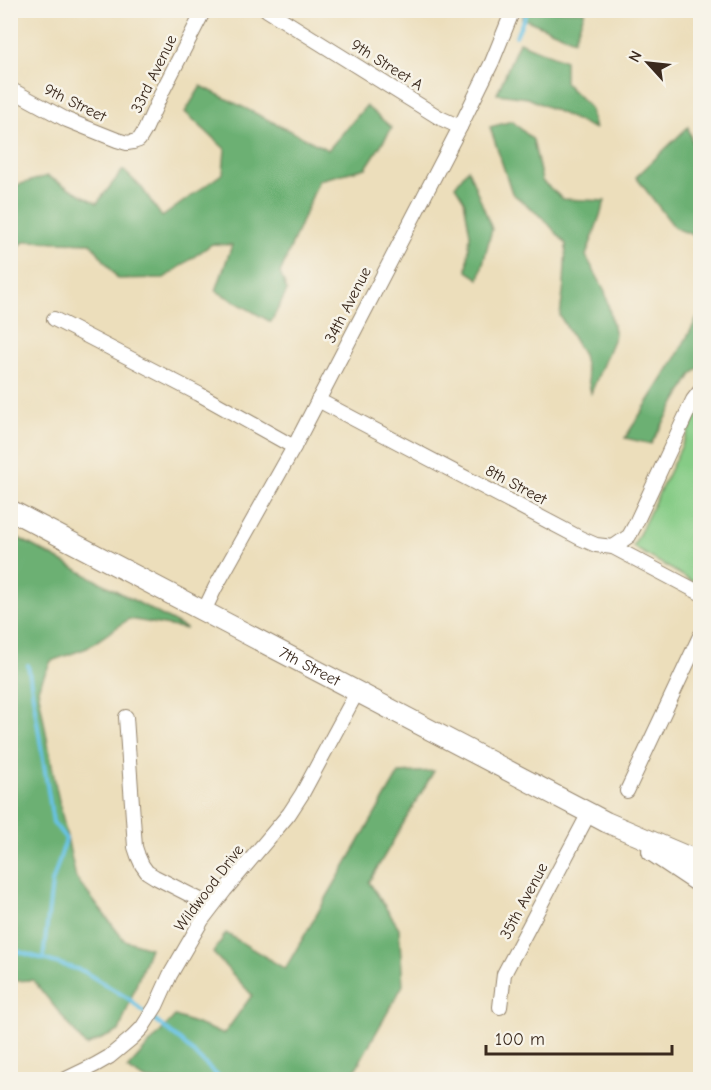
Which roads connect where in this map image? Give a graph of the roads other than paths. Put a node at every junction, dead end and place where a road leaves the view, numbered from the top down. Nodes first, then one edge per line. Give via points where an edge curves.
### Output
1 (204, 10) edge
2 (267, 10) edge
3 (513, 10) edge
4 (10, 89) edge
5 (460, 127) junction
6 (127, 143) joint
7 (54, 319) dead end
8 (700, 391) edge
9 (318, 400) junction
10 (294, 447) junction
11 (10, 510) edge
12 (613, 548) junction
13 (700, 593) edge
14 (204, 611) junction
15 (700, 636) edge
16 (357, 692) junction
17 (126, 717) dead end
18 (627, 791) dead end
19 (598, 818) junction
20 (700, 862) edge
21 (700, 883) edge
22 (212, 906) junction
23 (500, 1007) dead end
24 (64, 1080) edge

1 - 6 street, 33rd Avenue via 145,130 139,140
2 - 5 street, 9th Street A
3 - 5 street, 34th Avenue
4 - 6 street, 9th Street via 67,120
5 - 9 street, 34th Avenue
7 - 10 street
8 - 12 street via 629,536
9 - 10 street, 34th Avenue
9 - 12 street, 8th Street via 580,538
10 - 14 street, 34th Avenue
11 - 14 street, 7th Street
12 - 13 street, 8th Street
14 - 16 street, 7th Street
15 - 18 street
16 - 19 street, 7th Street
16 - 22 street, Wildwood Drive via 296,804
17 - 22 street via 133,833 138,856 147,872
19 - 20 street, 7th Street
19 - 21 street, 7th Street
19 - 23 street, 35th Avenue via 504,974
22 - 24 street, Wildwood Drive via 141,1028 109,1057

